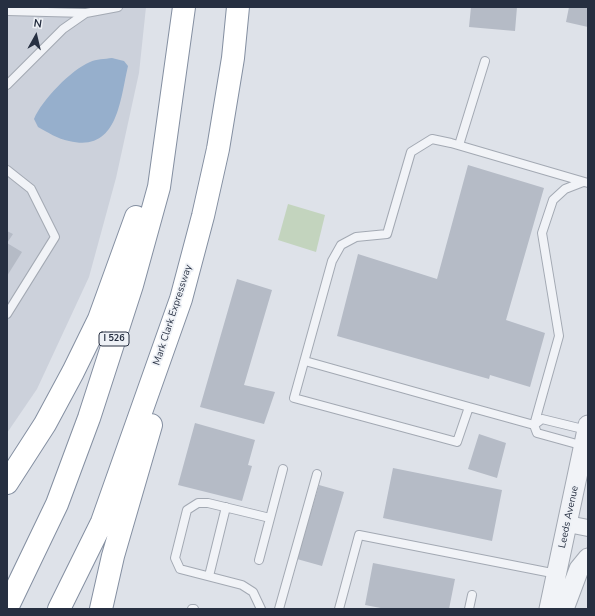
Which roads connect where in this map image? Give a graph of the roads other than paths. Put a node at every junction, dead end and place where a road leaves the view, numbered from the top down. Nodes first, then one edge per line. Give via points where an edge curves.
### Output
1 (118, 7) edge
2 (184, 7) edge
3 (238, 7) edge
4 (7, 11) edge
5 (86, 13) junction
6 (178, 57) junction
7 (485, 61) dead end
8 (7, 85) edge
9 (459, 145) junction
10 (7, 170) edge
11 (585, 183) edge
12 (181, 299) junction
13 (7, 314) edge
14 (305, 360) junction
15 (469, 407) junction
16 (534, 425) junction
17 (586, 434) edge
18 (283, 469) dead end
19 (317, 474) dead end
20 (7, 483) edge
21 (226, 507) junction
22 (270, 518) junction
23 (568, 524) junction
24 (588, 528) edge
25 (588, 558) edge
26 (259, 560) dead end
27 (557, 574) junction
28 (209, 576) junction
29 (472, 595) dead end
30 (7, 608) edge
31 (59, 609) edge
32 (101, 609) edge
33 (261, 609) edge
34 (279, 609) edge
35 (339, 609) edge
36 (469, 609) edge
37 (549, 609) edge
38 (564, 609) edge

1 - 5 lane
2 - 6 highway, I 526
3 - 12 highway, Mark Clark Expressway via 233,58 218,149 204,216
4 - 5 lane
5 - 8 lane via 63,29
6 - 20 highway via 134,225 99,319 45,424
6 - 30 highway, I 526 via 159,187 132,285 89,418 57,504
7 - 9 lane
9 - 11 lane
9 - 14 lane via 432,139 411,152 387,234 356,237 341,245 332,261
10 - 13 lane via 31,189 55,237
11 - 16 lane via 565,189 553,200 542,233 559,336
12 - 31 highway, Mark Clark Expressway via 102,522
12 - 32 highway via 159,395 113,556
14 - 15 lane
14 - 15 lane via 294,398 457,442
15 - 16 lane
16 - 17 lane via 542,419
16 - 17 lane via 537,433
17 - 23 street, Leeds Avenue
18 - 22 lane
19 - 34 lane
21 - 22 lane
21 - 28 lane
21 - 28 lane via 198,503 187,510 175,558 180,569
22 - 26 lane
23 - 24 street
23 - 27 street, Leeds Avenue
25 - 38 street via 579,569
27 - 35 lane via 359,535
27 - 37 street, Leeds Avenue
28 - 33 lane via 242,585 253,592
29 - 36 lane

